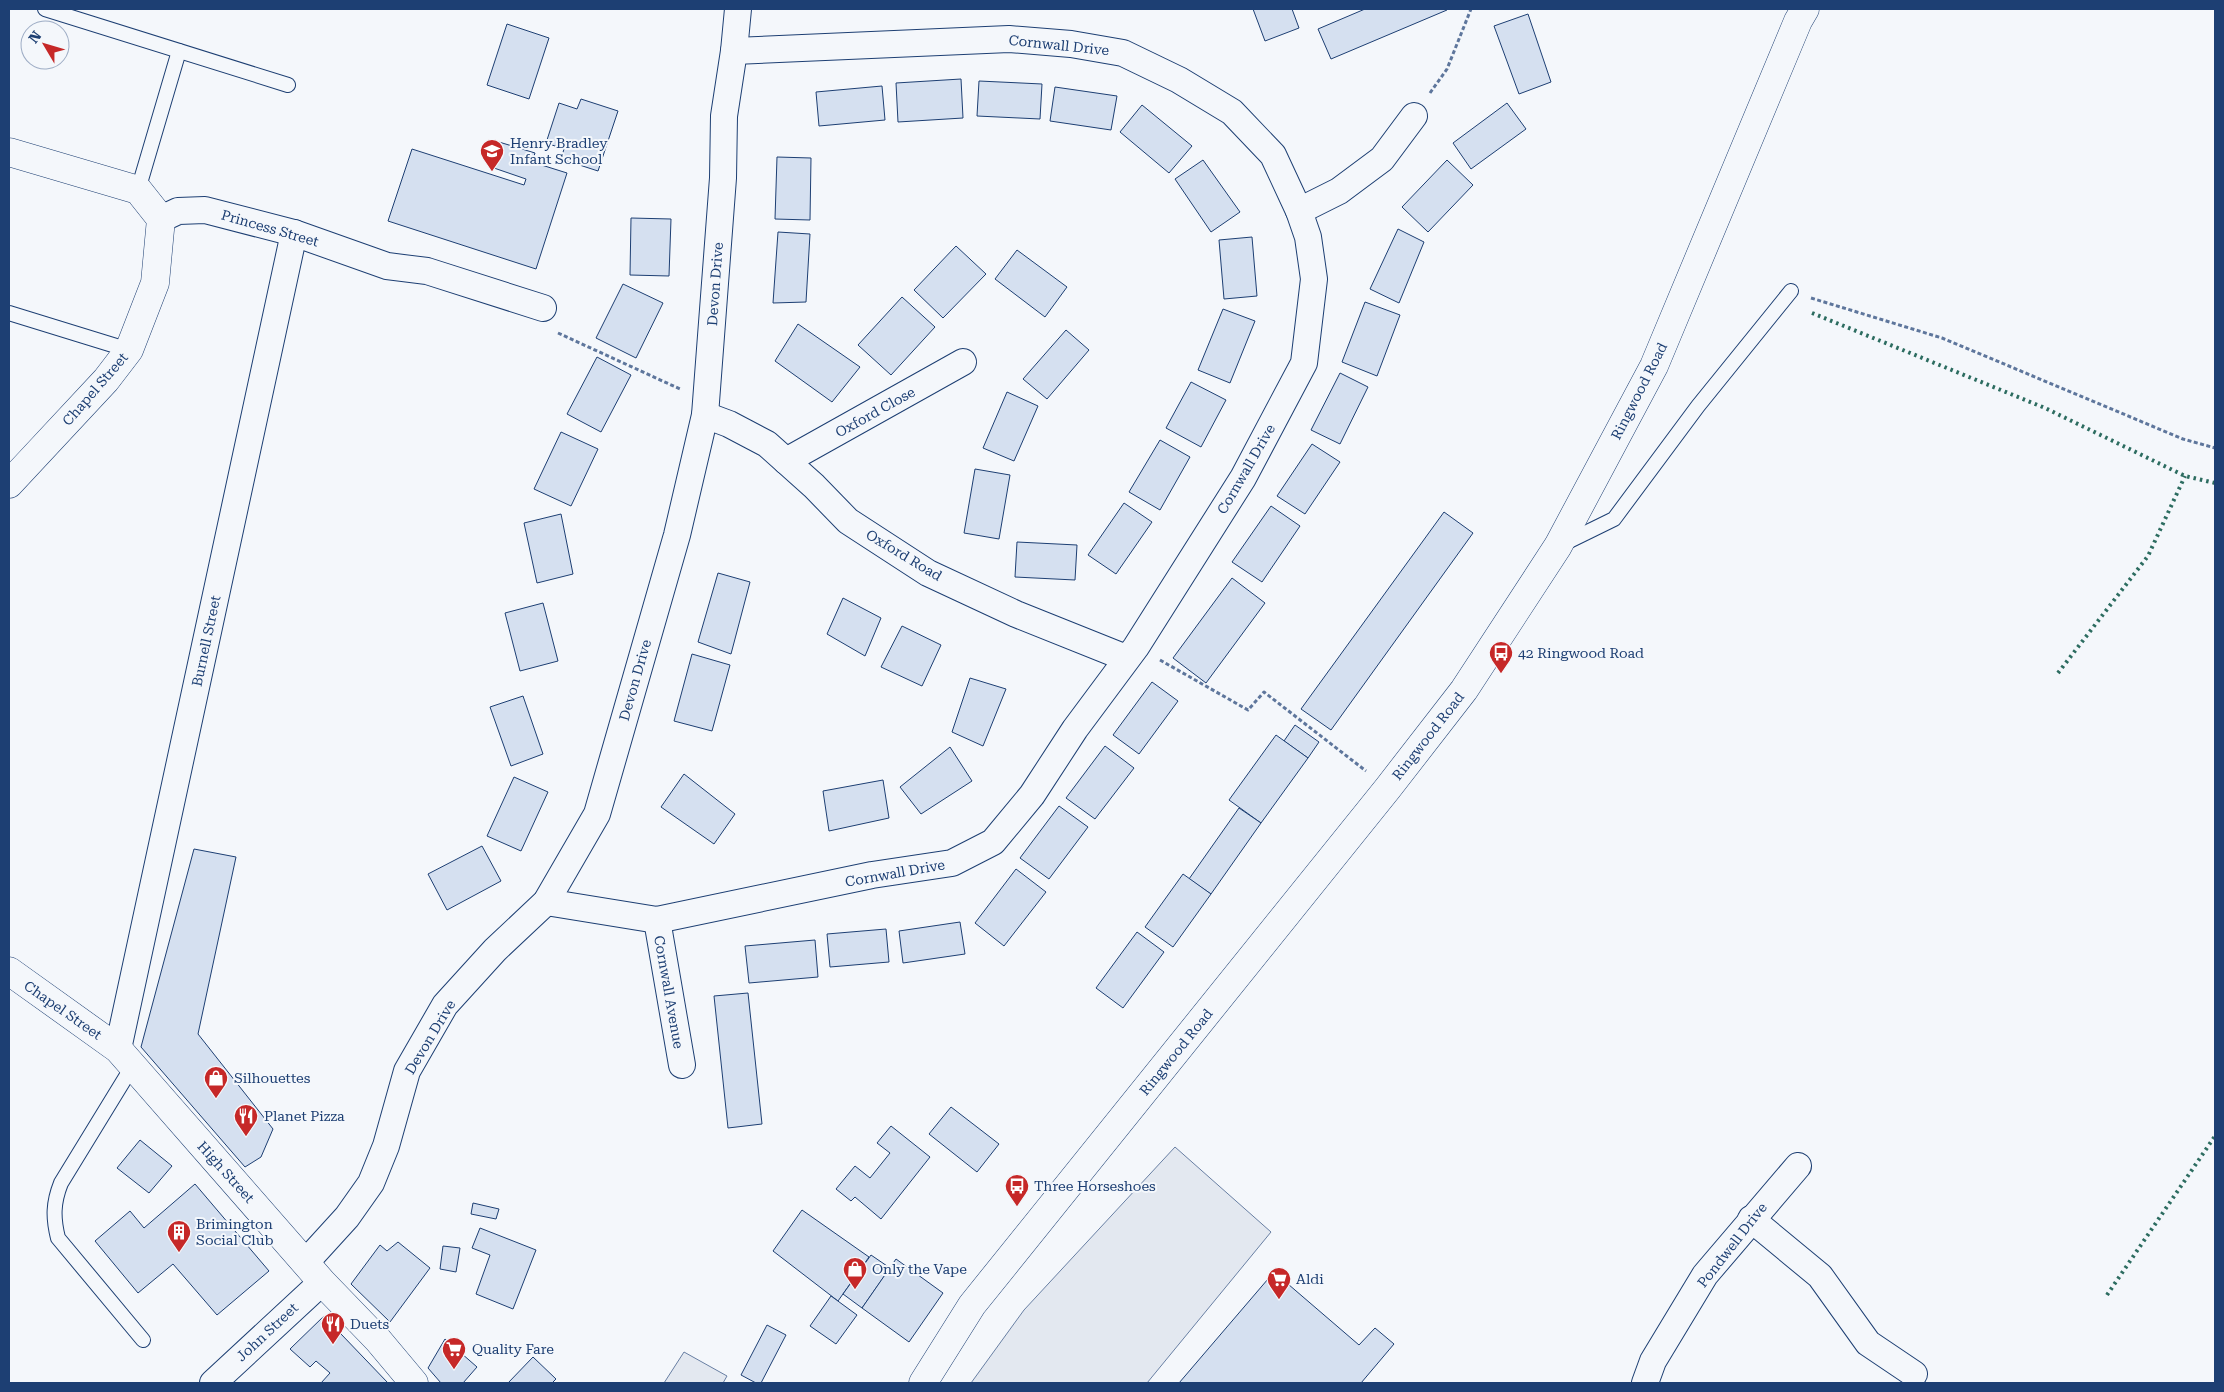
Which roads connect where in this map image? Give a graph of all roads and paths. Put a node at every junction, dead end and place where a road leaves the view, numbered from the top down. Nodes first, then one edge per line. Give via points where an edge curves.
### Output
1 (45, 9) edge
2 (738, 9) edge
3 (1471, 9) edge
4 (1805, 9) edge
5 (179, 51) junction
6 (734, 51) junction
7 (288, 85) dead end
8 (1414, 116) joint
9 (9, 152) edge
10 (138, 190) junction
11 (1299, 210) junction
12 (161, 219) junction
13 (294, 233) junction
14 (1791, 292) joint
15 (543, 308) joint
16 (9, 313) edge
17 (129, 350) junction
18 (963, 362) dead end
19 (706, 409) junction
20 (2215, 448) edge
21 (786, 461) junction
22 (9, 484) edge
23 (1558, 546) junction
24 (1131, 652) junction
25 (1388, 788) junction
26 (546, 902) junction
27 (657, 920) junction
28 (9, 972) edge
29 (125, 1058) junction
30 (682, 1065) dead end
31 (1798, 1166) dead end
32 (1751, 1219) junction
33 (314, 1272) junction
34 (143, 1340) dead end
35 (1914, 1374) dead end
36 (213, 1383) edge
37 (414, 1383) edge
38 (923, 1383) edge
39 (1645, 1383) edge

1 - 5 lane
2 - 6 street, Devon Drive
3 - 8 path via 1447,69
4 - 23 main road, Ringwood Road via 1654,366
5 - 7 lane
5 - 10 lane
6 - 11 street, Cornwall Drive via 1009,39 1071,44 1123,53 1232,112 1273,155
6 - 19 street, Devon Drive via 724,116 723,178
8 - 11 street via 1382,159 1339,191
9 - 10 main road
10 - 12 main road
11 - 24 street, Cornwall Drive via 1308,237 1314,279 1304,363 1243,478
12 - 13 street, Princess Street via 178,211 205,210
12 - 17 main road, Chapel Street via 155,283
13 - 15 street, Princess Street via 386,266 427,271
13 - 29 street, Burnell Street
14 - 20 path via 1942,338 2183,439
14 - 23 lane via 1698,406 1614,519
15 - 19 path via 552,329
16 - 17 lane
17 - 22 main road, Chapel Street via 106,380
18 - 21 street, Oxford Close
19 - 21 street, Oxford Road via 767,444
19 - 26 street, Devon Drive via 676,535 597,814
21 - 24 street, Oxford Road via 848,521 928,572 1016,614
23 - 25 main road, Ringwood Road via 1464,690
24 - 25 path via 1248,710 1264,692
24 - 27 street, Cornwall Drive via 1032,795 993,842 952,863 872,875
25 - 38 main road, Ringwood Road via 972,1305
26 - 27 street, Cornwall Drive
26 - 33 street, Devon Drive via 495,950 445,1005 407,1071 386,1146 371,1183
27 - 30 street, Cornwall Avenue
28 - 29 main road, Chapel Street
29 - 33 main road, High Street
29 - 34 lane via 61,1184 53,1218 58,1238
31 - 32 street, Pondwell Drive
32 - 35 street via 1820,1276 1868,1343
32 - 39 street, Pondwell Drive via 1705,1275 1653,1361
33 - 36 street, John Street
33 - 37 main road, High Street

